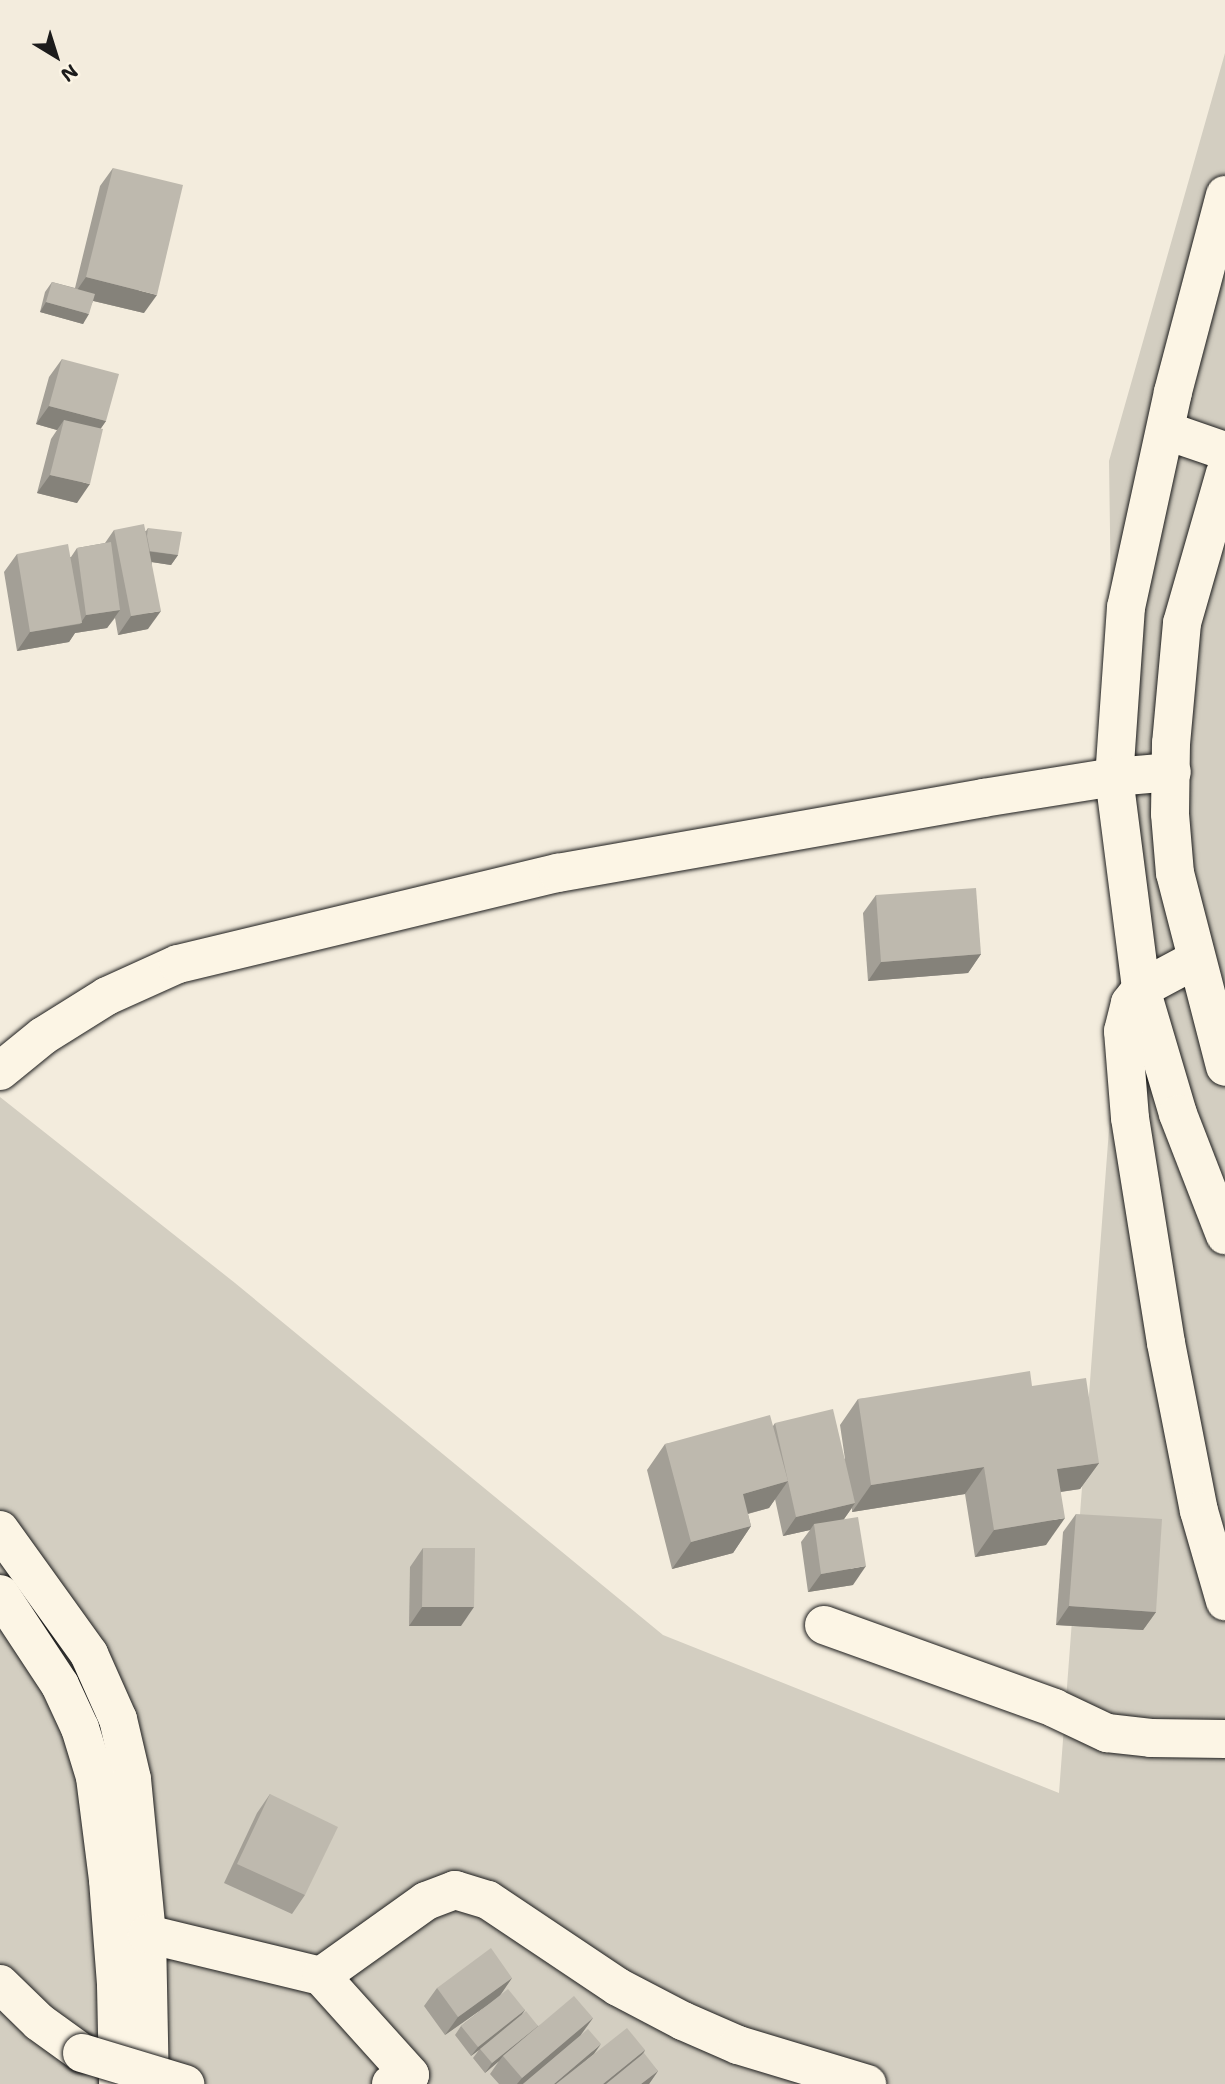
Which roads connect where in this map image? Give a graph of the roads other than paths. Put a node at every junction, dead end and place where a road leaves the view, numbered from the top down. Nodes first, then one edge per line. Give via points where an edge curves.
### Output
1 (1225, 195) edge
2 (1167, 431) junction
3 (1225, 451) edge
4 (1225, 473) edge
5 (1172, 772) junction
6 (1114, 776) junction
7 (1195, 960) junction
8 (1141, 989) junction
9 (1225, 1067) edge
10 (0, 1071) edge
11 (1225, 1235) edge
12 (0, 1530) edge
13 (0, 1594) edge
14 (1225, 1601) edge
15 (824, 1625) dead end
16 (1225, 1739) edge
17 (147, 1934) junction
18 (321, 1976) junction
19 (0, 1984) edge
20 (407, 2081) edge
21 (118, 2084) edge
22 (150, 2084) edge
23 (185, 2084) edge
24 (867, 2084) edge

1 - 2 street
2 - 3 street
2 - 6 street via 1126,607
4 - 5 street via 1182,622
5 - 6 street
5 - 7 street via 1175,873
6 - 8 street
6 - 10 street via 558,873 178,964 107,996 43,1036
7 - 8 street
7 - 9 street
8 - 11 street via 1178,1114
8 - 14 street via 1130,1003 1123,1031 1130,1118 1199,1511
12 - 17 street via 89,1654 118,1719 132,1779
13 - 21 street via 60,1685 95,1777 116,1985
15 - 16 street via 1054,1708 1107,1733
17 - 18 street
17 - 22 street
18 - 20 street
18 - 24 street via 426,1901 455,1890 488,1900 618,1987 683,2021 738,2045
19 - 23 street, bridge via 39,2022 82,2053

